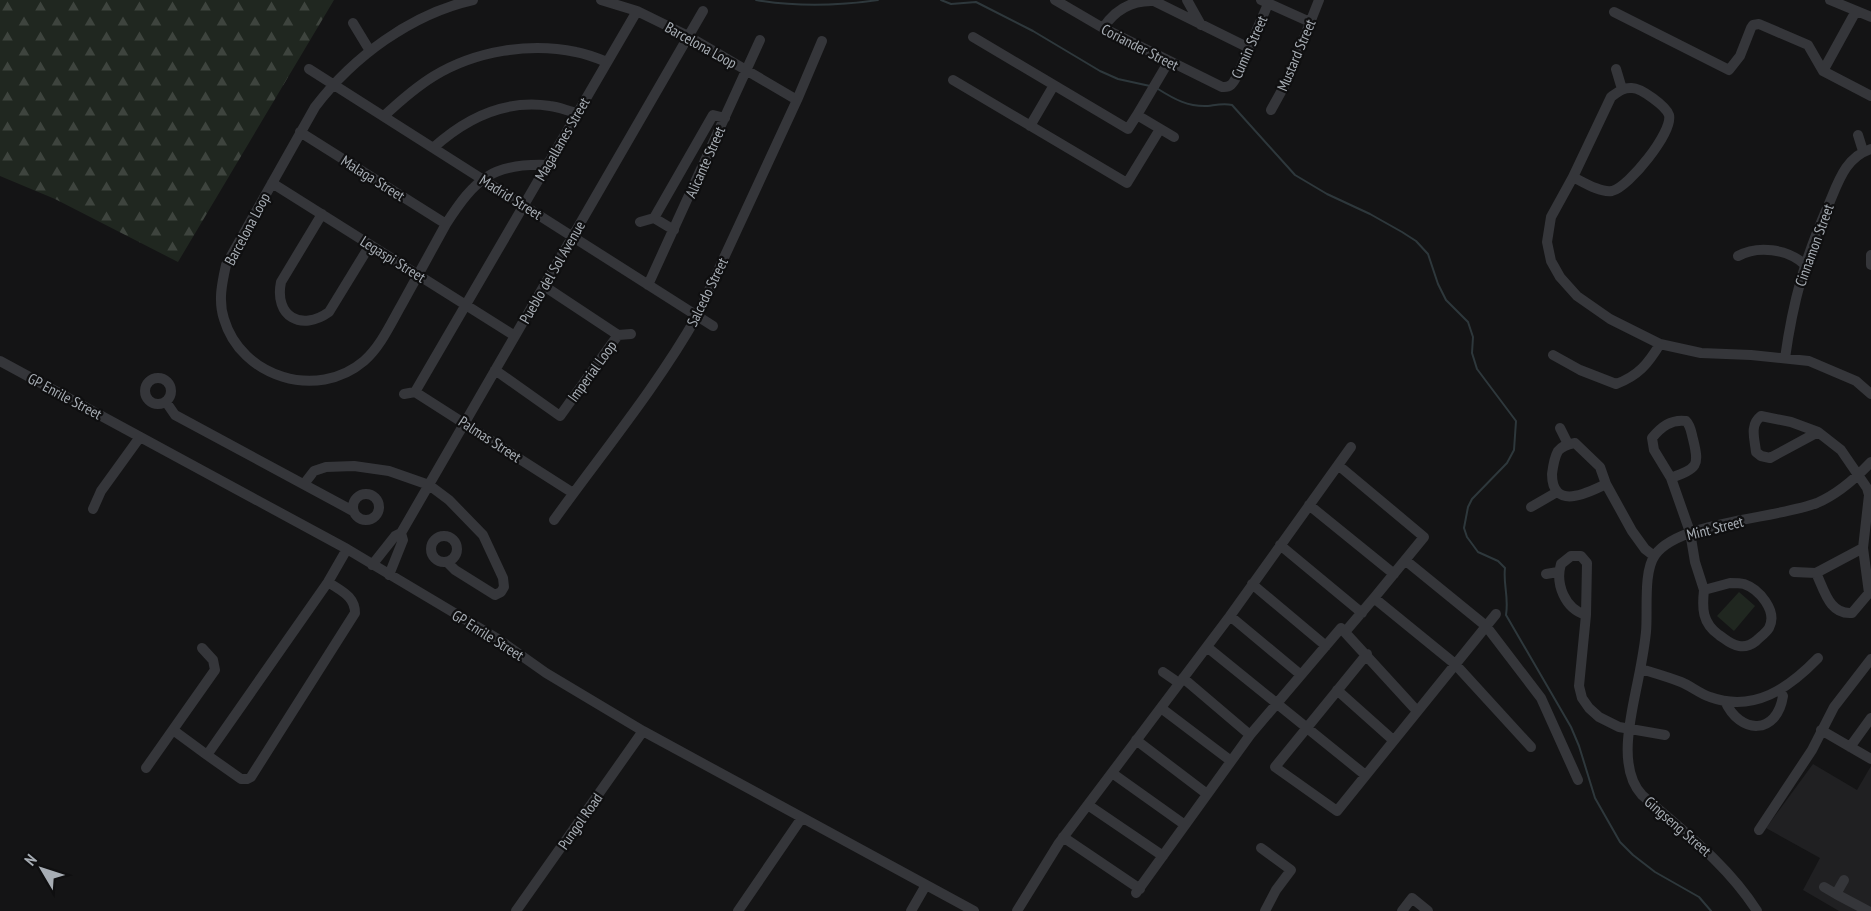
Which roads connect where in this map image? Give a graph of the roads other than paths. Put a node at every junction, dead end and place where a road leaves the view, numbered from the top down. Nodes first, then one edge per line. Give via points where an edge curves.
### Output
1 (473, 0) edge
2 (601, 0) edge
3 (1055, 0) edge
4 (1187, 0) edge
5 (1319, 0) edge
6 (1830, 0) edge
7 (1264, 2) edge
8 (1071, 4) edge
9 (637, 11) junction
10 (703, 11) dead end
11 (1856, 11) junction
12 (1614, 12) dead end
13 (1871, 17) edge
14 (1310, 22) junction
15 (353, 23) dead end
16 (1201, 25) junction
17 (1103, 28) junction
18 (688, 36) junction
19 (973, 37) dead end
20 (759, 40) dead end
21 (822, 41) dead end
22 (1249, 48) junction
23 (370, 51) junction
24 (1169, 61) junction
25 (607, 62) junction
26 (309, 69) dead end
27 (1616, 69) dead end
28 (746, 71) junction
29 (1823, 71) junction
30 (952, 80) dead end
31 (333, 84) junction
32 (1054, 85) junction
33 (1228, 87) joint
34 (1622, 89) junction
35 (1871, 96) edge
36 (797, 100) junction
37 (1271, 110) dead end
38 (578, 113) junction
39 (1137, 115) junction
40 (384, 116) junction
41 (724, 118) junction
42 (1030, 126) junction
43 (1160, 129) junction
44 (300, 132) junction
45 (1858, 135) dead end
46 (1174, 137) dead end
47 (433, 148) junction
48 (1867, 150) edge
49 (548, 165) junction
50 (1573, 177) junction
51 (482, 179) junction
52 (272, 183) junction
53 (523, 205) junction
54 (322, 214) junction
55 (654, 218) junction
56 (640, 222) dead end
57 (446, 224) junction
58 (674, 230) junction
59 (573, 236) junction
60 (370, 245) junction
61 (1871, 255) edge
62 (1738, 256) dead end
63 (1804, 264) junction
64 (1871, 265) edge
65 (418, 275) junction
66 (648, 285) junction
67 (544, 286) junction
68 (466, 305) junction
69 (697, 315) junction
70 (713, 326) dead end
71 (631, 334) dead end
72 (618, 335) junction
73 (515, 336) junction
74 (1660, 344) junction
75 (1553, 355) dead end
76 (1785, 358) junction
77 (0, 361) edge
78 (495, 370) junction
79 (410, 393) joint
80 (1871, 394) edge
81 (166, 402) dead end
82 (465, 423) junction
83 (1560, 428) dead end
84 (1818, 432) junction
85 (140, 437) junction
86 (1568, 444) junction
87 (1351, 447) dead end
88 (1871, 462) edge
89 (1338, 465) junction
90 (1858, 476) junction
91 (1671, 478) junction
92 (304, 484) junction
93 (1606, 484) junction
94 (429, 485) junction
95 (1557, 492) junction
96 (573, 493) junction
97 (1309, 505) junction
98 (1531, 507) dead end
99 (93, 509) dead end
100 (352, 511) dead end
101 (554, 520) dead end
102 (1690, 532) junction
103 (401, 533) junction
104 (1280, 545) junction
105 (1863, 548) junction
106 (347, 549) junction
107 (1654, 556) junction
108 (1405, 560) junction
109 (447, 562) dead end
110 (372, 565) junction
111 (1558, 572) junction
112 (1794, 572) dead end
113 (1816, 573) junction
114 (1394, 574) junction
115 (1546, 574) dead end
116 (389, 575) junction
117 (328, 582) junction
118 (1252, 584) junction
119 (1704, 590) junction
120 (1374, 598) junction
121 (1362, 613) junction
122 (1496, 614) dead end
123 (1586, 615) junction
124 (1230, 616) junction
125 (1486, 626) junction
126 (1345, 632) junction
127 (1326, 646) junction
128 (1207, 647) junction
129 (202, 648) dead end
130 (1367, 654) junction
131 (1818, 658) dead end
132 (1871, 659) edge
133 (1455, 664) junction
134 (1641, 669) junction
135 (1163, 672) dead end
136 (1301, 675) junction
137 (1181, 681) junction
138 (1338, 690) junction
139 (1780, 691) junction
140 (1725, 701) junction
141 (1276, 704) junction
142 (1161, 708) junction
143 (1417, 711) junction
144 (1871, 718) edge
145 (1306, 729) junction
146 (173, 730) junction
147 (1628, 730) junction
148 (1821, 730) junction
149 (643, 731) junction
150 (1250, 735) junction
151 (1665, 735) dead end
152 (1136, 740) junction
153 (1393, 740) junction
154 (1531, 747) dead end
155 (1850, 747) junction
156 (207, 755) junction
157 (1871, 759) edge
158 (1231, 761) junction
159 (146, 768) dead end
160 (1112, 772) junction
161 (1364, 774) junction
162 (1578, 780) dead end
163 (1207, 794) junction
164 (1088, 805) junction
165 (801, 819) junction
166 (1185, 825) junction
167 (1759, 830) dead end
168 (1064, 837) junction
169 (1261, 848) dead end
170 (1163, 856) junction
171 (1844, 880) dead end
172 (926, 885) junction
173 (1824, 888) dead end
174 (1836, 894) junction
175 (516, 911) edge
176 (738, 911) edge
177 (911, 911) edge
178 (974, 911) edge
179 (1017, 911) edge
180 (1265, 911) edge
181 (1402, 911) edge
182 (1428, 911) edge
183 (1757, 911) edge
184 (1868, 911) edge

1 - 23 street, Barcelona Loop via 415,21
2 - 9 street, Barcelona Loop
3 - 8 street, Coriander Street
4 - 16 street
5 - 14 street, Mustard Street
6 - 11 street
7 - 14 street
7 - 22 street, Cumin Street
8 - 17 street, Coriander Street
9 - 18 street, Barcelona Loop
9 - 25 street, Magallanes Street
10 - 18 street, Pueblo del Sol Avenue
11 - 13 street
11 - 29 street
12 - 29 street via 1729,70 1740,56 1750,28 1760,24 1808,45
14 - 37 street, Mustard Street
15 - 23 street
16 - 17 street via 1148,1 1121,9
16 - 22 street
17 - 24 street, Coriander Street
18 - 28 street, Barcelona Loop
18 - 59 street, Pueblo del Sol Avenue
19 - 32 street
20 - 28 street, Alicante Street
21 - 36 street, Salcedo Street
22 - 33 street, Cumin Street
23 - 31 street, Barcelona Loop
24 - 33 street, Coriander Street
24 - 39 street
25 - 38 street, Magallanes Street
25 - 40 street via 576,52 540,48 504,51 468,60 435,75
26 - 31 street, Madrid Street
27 - 34 street
28 - 36 street, Barcelona Loop
28 - 41 street, Alicante Street
29 - 35 street
30 - 42 street
31 - 40 street, Madrid Street
31 - 44 street, Barcelona Loop
32 - 39 street via 1128,129
32 - 42 street
34 - 50 street via 1611,97
34 - 50 street via 1634,88 1660,103 1669,114 1669,125 1630,179 1617,189 1603,190
36 - 69 street, Salcedo Street
38 - 47 street via 549,105 515,105 483,114 453,130
38 - 49 street, Magallanes Street
39 - 43 street
40 - 47 street, Madrid Street
41 - 55 street via 712,115
41 - 58 street, Alicante Street
42 - 43 street via 1127,183
43 - 46 street
44 - 52 street, Barcelona Loop
44 - 57 street, Malaga Street
45 - 48 street
47 - 51 street, Madrid Street
48 - 63 street, Cinnamon Street via 1843,170
49 - 51 street via 505,168
49 - 53 street, Magallanes Street
50 - 74 street via 1551,217 1547,242 1551,261 1577,296 1610,320
51 - 53 street, Madrid Street
51 - 57 street, Barcelona Loop
52 - 54 street, Legaspi Street
52 - 65 street, Barcelona Loop via 225,265 220,291 224,318 233,340 246,356 268,372 291,380 318,381 343,374 364,361 381,341
53 - 59 street, Madrid Street
53 - 68 street, Magallanes Street
54 - 60 street, Legaspi Street
54 - 60 street via 281,282 281,304 294,319 318,320 328,312
55 - 56 street
55 - 58 street
57 - 65 street, Barcelona Loop
58 - 66 street, Alicante Street
59 - 66 street, Madrid Street
59 - 67 street, Pueblo del Sol Avenue
60 - 65 street, Legaspi Street
61 - 64 street
62 - 63 street via 1751,251 1779,251
63 - 76 street, Cinnamon Street
65 - 68 street, Legaspi Street
66 - 69 street, Madrid Street
67 - 72 street, Imperial Loop
67 - 73 street, Pueblo del Sol Avenue
68 - 73 street, Legaspi Street
68 - 79 street, Magallanes Street
69 - 70 street, Madrid Street
69 - 96 street, Salcedo Street via 653,386
71 - 72 street
72 - 78 street, Imperial Loop via 561,421
73 - 78 street, Pueblo del Sol Avenue
74 - 75 street via 1649,364 1616,389
74 - 76 street via 1701,353
76 - 80 street via 1825,366 1856,381
77 - 85 street, GP Enrile Street
78 - 82 street, Pueblo del Sol Avenue
79 - 82 street, Palmas Street
81 - 92 street via 175,415
82 - 94 street, Pueblo del Sol Avenue
82 - 96 street, Palmas Street
83 - 86 street
84 - 84 street via 1770,458 1756,452 1754,418 1791,422
84 - 90 street via 1841,450
85 - 99 street via 101,491
85 - 106 street, GP Enrile Street
86 - 93 street via 1575,443 1589,455 1600,467
86 - 95 street via 1559,450 1553,462
87 - 89 street
88 - 90 street, Mint Street
89 - 97 street
89 - 108 street via 1424,537
90 - 102 street, Mint Street via 1836,493 1805,507
90 - 105 street via 1869,495
91 - 91 street via 1653,450 1652,438 1668,423 1688,417 1698,456 1696,464 1690,471
91 - 102 street
92 - 94 street via 314,471 354,466 389,471
92 - 100 street
93 - 95 street via 1578,496
93 - 107 street via 1632,531
94 - 103 street, Pueblo del Sol Avenue
94 - 109 street via 483,535 504,587 495,595
95 - 98 street
96 - 101 street, Salcedo Street
97 - 104 street
97 - 114 street
102 - 107 street, Mint Street via 1666,544
102 - 119 street
103 - 110 street, Pueblo del Sol Avenue
103 - 116 street, Pueblo del Sol Avenue via 403,540
104 - 118 street
104 - 121 street
105 - 113 street
105 - 113 street via 1869,593 1852,613 1844,614 1836,608 1824,594
106 - 110 street, GP Enrile Street
106 - 117 street
107 - 134 street via 1648,575
108 - 114 street
108 - 125 street
110 - 116 street, GP Enrile Street
111 - 115 street
111 - 123 street via 1569,606
111 - 123 street via 1571,556 1581,556 1587,563
112 - 113 street
114 - 120 street
116 - 149 street, GP Enrile Street
117 - 156 street
117 - 156 street via 349,596 355,613 251,777 241,779
118 - 124 street
118 - 127 street
119 - 119 street via 1743,583 1765,601 1772,615 1770,627 1750,645 1740,647 1706,631
120 - 121 street
120 - 133 street
121 - 126 street
122 - 125 street
123 - 147 street via 1579,686 1582,698 1599,717
124 - 128 street
124 - 136 street
125 - 133 street
125 - 162 street via 1540,698
126 - 127 street via 1341,628
126 - 130 street
127 - 136 street
128 - 137 street
128 - 141 street
129 - 146 street via 213,660 215,670
130 - 138 street
130 - 143 street
131 - 139 street
132 - 148 street
133 - 143 street
133 - 154 street
134 - 140 street
134 - 147 street
135 - 137 street
136 - 141 street
137 - 142 street
137 - 150 street
138 - 145 street
138 - 153 street
139 - 140 street via 1751,701
139 - 140 street via 1783,696 1778,714 1758,729 1736,719
141 - 145 street
141 - 150 street
142 - 152 street
142 - 158 street
143 - 153 street
144 - 155 street
145 - 161 street
145 - 161 street via 1275,767 1337,811
146 - 156 street
146 - 159 street
147 - 151 street
147 - 183 street, Gingseng Street via 1629,766 1635,788 1719,862
148 - 155 street
148 - 167 street
149 - 165 street, GP Enrile Street
149 - 175 street, Pungol Road
150 - 158 street
152 - 160 street
152 - 163 street
153 - 161 street
155 - 157 street
158 - 163 street
160 - 164 street
160 - 166 street
163 - 166 street
164 - 168 street
164 - 170 street
165 - 172 street, GP Enrile Street
165 - 176 street
166 - 170 street
168 - 170 street via 1138,891
168 - 179 street
169 - 180 street via 1291,870
171 - 174 street
172 - 177 street
172 - 178 street, GP Enrile Street
173 - 174 street
174 - 184 street
181 - 182 street via 1412,898

